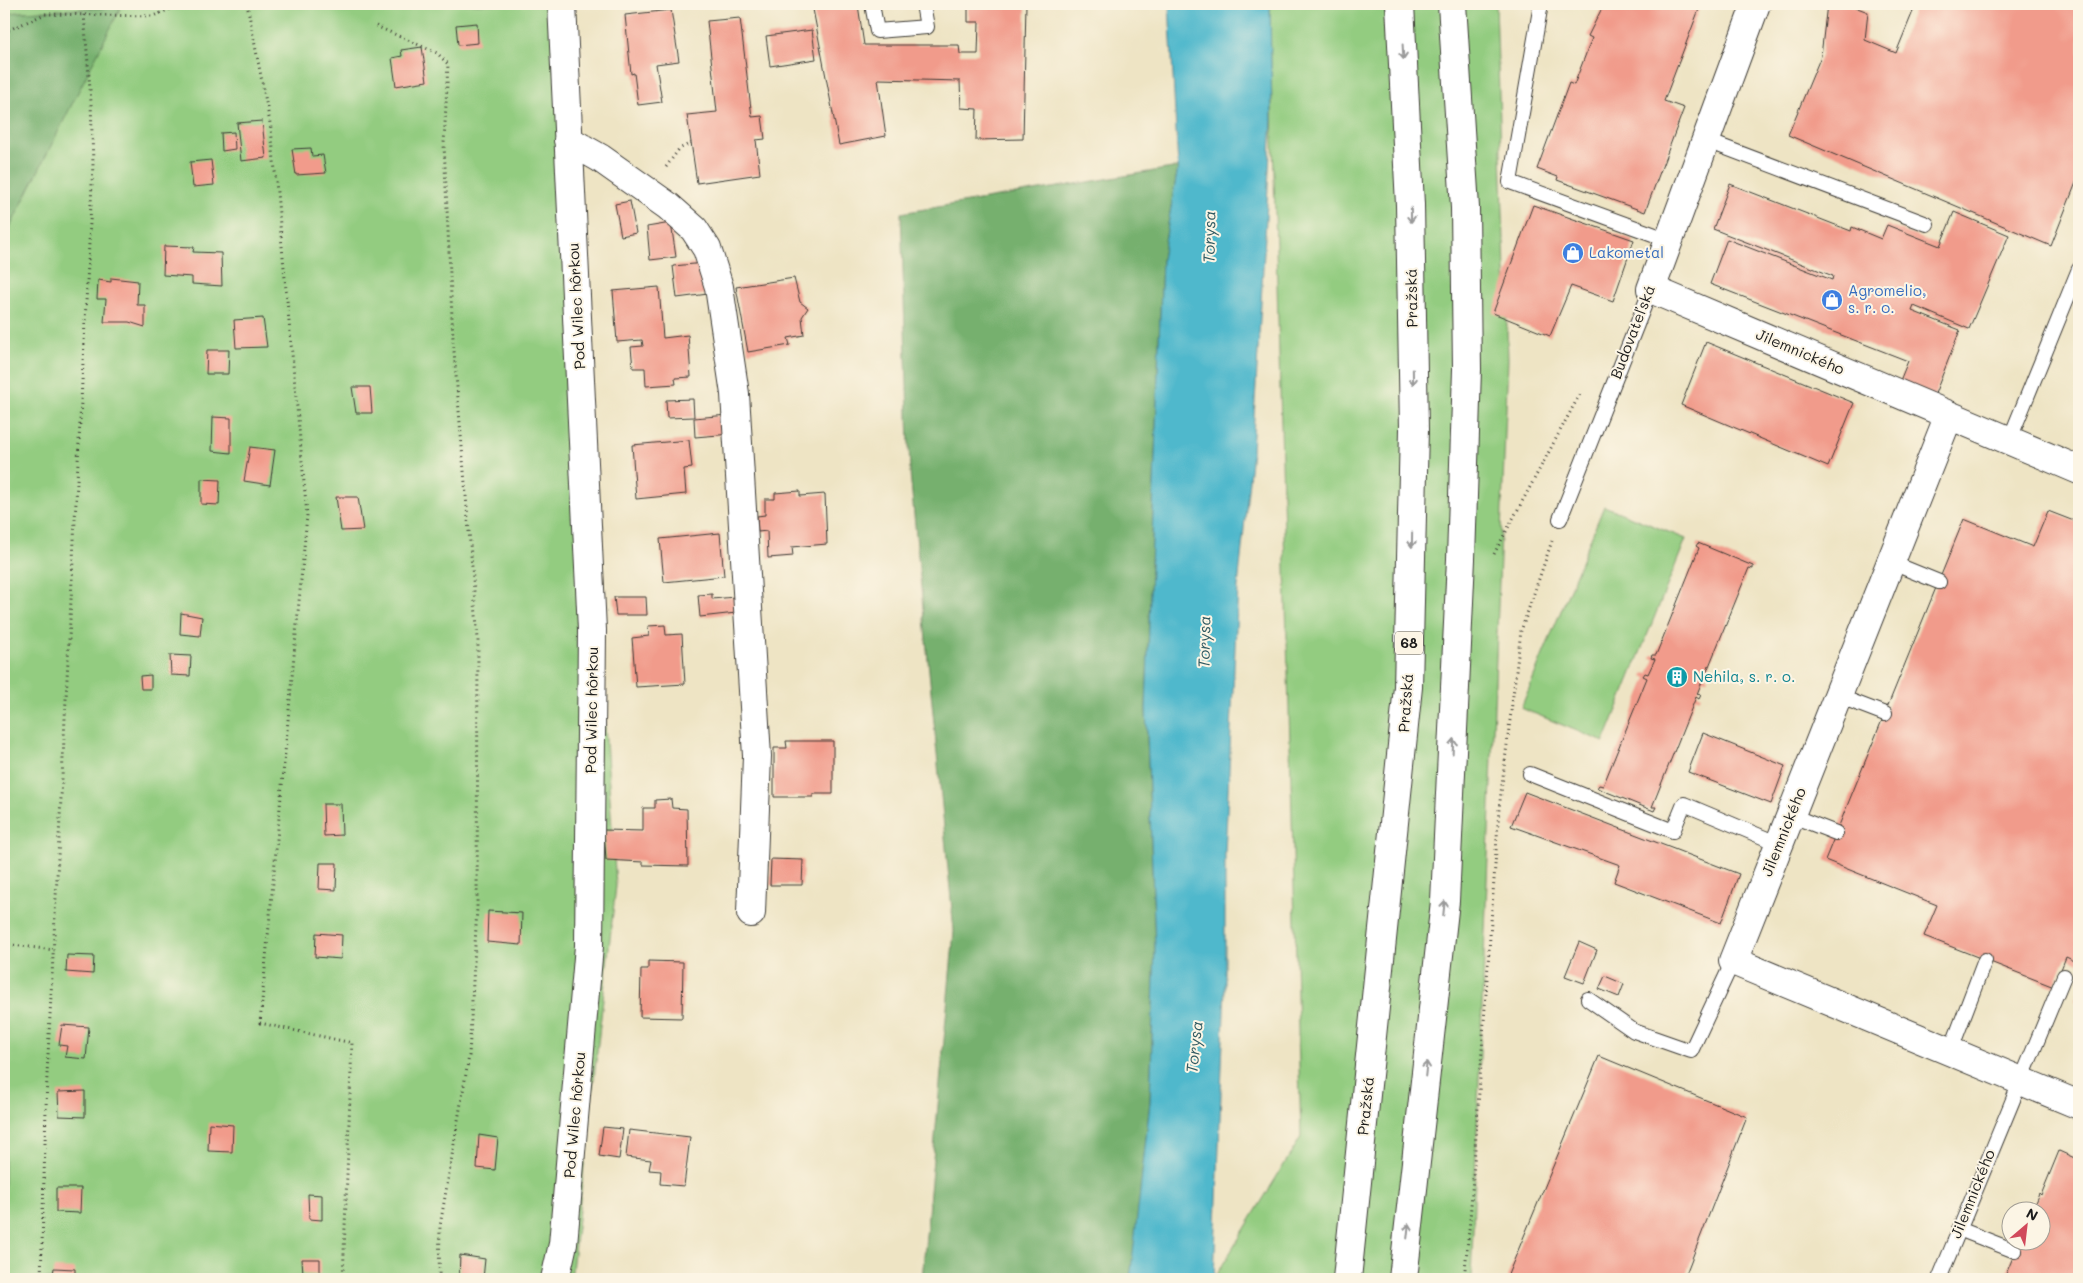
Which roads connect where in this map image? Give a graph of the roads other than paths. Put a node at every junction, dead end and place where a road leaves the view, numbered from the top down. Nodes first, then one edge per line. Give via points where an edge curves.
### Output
1 (562, 4) edge
2 (872, 4) edge
3 (923, 4) edge
4 (1400, 4) edge
5 (1452, 4) edge
6 (1541, 4) edge
7 (1756, 4) edge
8 (568, 140) junction
9 (1706, 140) junction
10 (1927, 224) dead end
11 (1669, 240) junction
12 (2079, 269) edge
13 (1651, 289) junction
14 (1949, 415) junction
15 (2009, 441) junction
16 (2079, 470) edge
17 (1560, 519) road end
18 (1890, 562) junction
19 (1939, 582) dead end
20 (1838, 696) junction
21 (1885, 714) dead end
22 (1530, 774) dead end
23 (1790, 815) junction
24 (1836, 834) dead end
25 (1779, 844) junction
26 (752, 913) dead end
27 (1985, 960) dead end
28 (1732, 961) junction
29 (2064, 976) dead end
30 (1588, 999) dead end
31 (1950, 1052) junction
32 (2020, 1080) junction
33 (2079, 1105) edge
34 (1959, 1229) junction
35 (2015, 1251) dead end
36 (555, 1279) edge
37 (1347, 1279) edge
38 (1403, 1279) edge
39 (1939, 1279) edge

1 - 8 street, Pod Wilec hôrkou
2 - 3 lane via 877,31 927,26
4 -> 37 street, Pražská / 68 via 1410,205 1414,429 1408,687
38 -> 5 street via 1445,901 1461,559 1467,369 1465,208
6 - 11 lane via 1510,182
7 - 9 street, Budovateľská
8 - 26 street via 600,158 668,206 694,229 706,249 718,288 735,394 757,756
8 - 36 street, Pod Wilec hôrkou via 592,630 590,917 563,1244
9 - 10 lane
9 - 11 street, Budovateľská
11 - 13 street, Budovateľská
12 - 15 lane
13 - 14 street, Jilemnického
13 - 17 lane, Budovateľská
14 - 15 street, Jilemnického
14 - 18 street, Jilemnického
15 - 16 street, Jilemnického
18 - 19 lane
18 - 20 street, Jilemnického
20 - 21 lane
20 - 23 street, Jilemnického
22 - 25 lane via 1673,831 1684,804
23 - 24 lane
23 - 25 street, Jilemnického
25 - 28 street, Jilemnického
27 - 31 lane
28 - 30 lane via 1691,1051 1634,1031
28 - 31 street
29 - 32 lane, Jilemnického
31 - 32 street
32 - 33 street
32 - 34 lane, Jilemnického
34 - 35 lane
34 - 39 lane, Jilemnického

